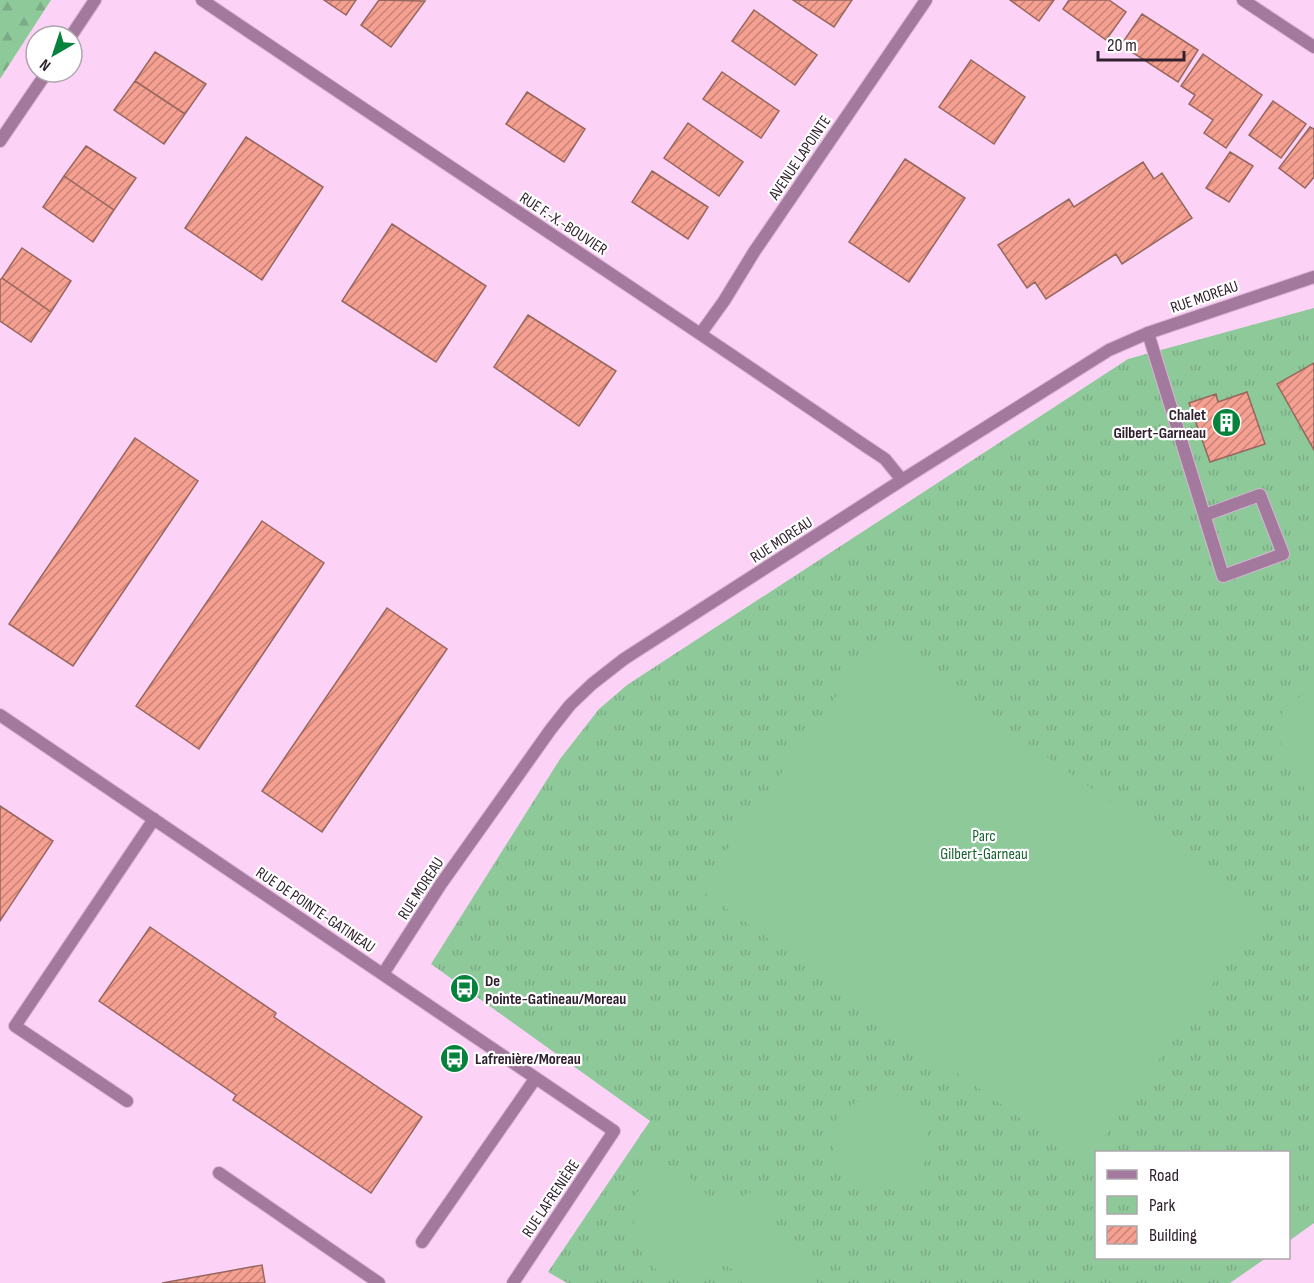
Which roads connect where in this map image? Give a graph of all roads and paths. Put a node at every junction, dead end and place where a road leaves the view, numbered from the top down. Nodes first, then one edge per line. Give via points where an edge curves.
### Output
1 (95, 0) edge
2 (202, 0) edge
3 (926, 0) edge
4 (1243, 0) edge
5 (79, 24) edge
6 (1314, 47) edge
7 (38, 84) edge
8 (0, 141) edge
9 (1314, 277) edge
10 (701, 333) junction
11 (1148, 333) junction
12 (902, 480) junction
13 (1205, 515) junction
14 (0, 715) edge
15 (154, 819) junction
16 (383, 974) junction
17 (535, 1079) junction
18 (126, 1101) dead end
19 (614, 1131) joint
20 (219, 1173) dead end
21 (422, 1242) dead end
22 (379, 1283) edge
23 (513, 1283) edge

1 - 5 street
2 - 10 street, RUE F.-X.-BOUVIER
3 - 10 street, AVENUE LAPOINTE
4 - 6 street
7 - 8 street
9 - 11 street, RUE MOREAU
10 - 12 street, RUE F.-X.-BOUVIER via 885,459
11 - 12 street, RUE MOREAU via 1109,350
11 - 13 street
12 - 16 street, RUE MOREAU via 624,659 592,684 570,705 529,758
13 - 13 street via 1223,576 1283,554 1260,495
14 - 15 street, RUE DE POINTE-GATINEAU
15 - 16 street, RUE DE POINTE-GATINEAU
15 - 18 street via 15,1026
16 - 17 street, RUE DE POINTE-GATINEAU
17 - 19 street, RUE DE POINTE-GATINEAU
17 - 21 street
19 - 23 street, RUE LAFRENIÈRE
20 - 22 street

